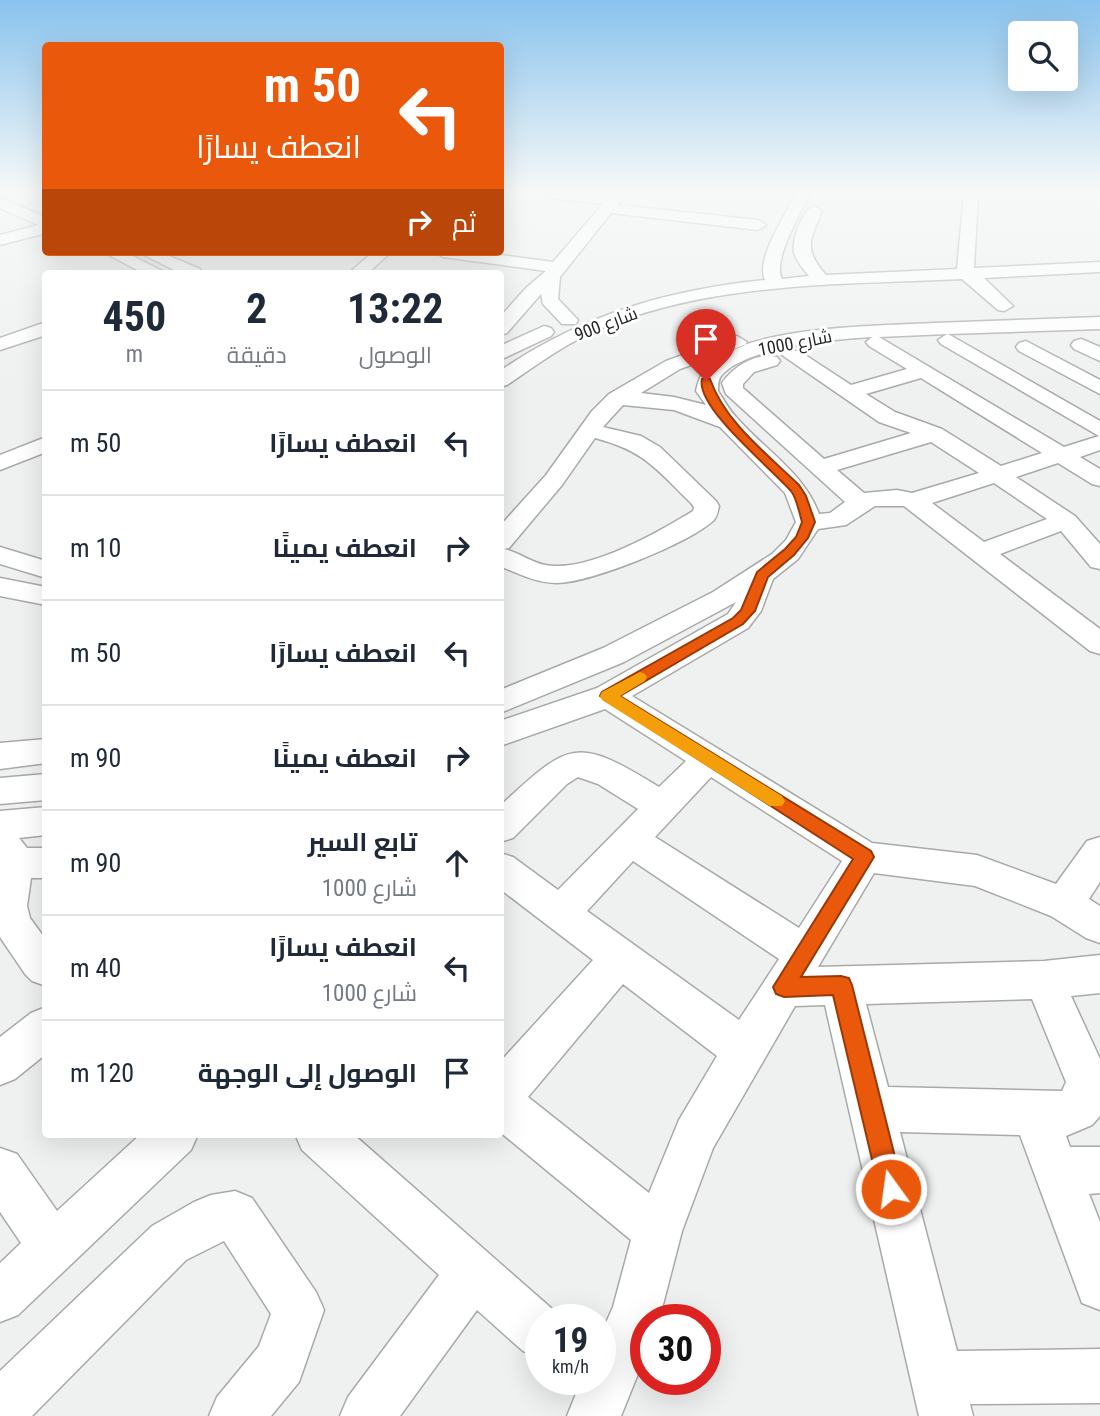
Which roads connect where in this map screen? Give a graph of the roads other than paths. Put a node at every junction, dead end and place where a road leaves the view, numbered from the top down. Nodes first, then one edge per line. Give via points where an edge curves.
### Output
1 (129, 260) edge
2 (164, 260) edge
3 (382, 260) edge
4 (488, 260) edge
5 (564, 260) edge
6 (771, 260) edge
7 (806, 260) edge
8 (973, 260) edge
9 (1064, 260) edge
10 (1100, 267) edge
11 (151, 270) edge
12 (187, 270) edge
13 (363, 270) edge
14 (976, 270) junction
15 (554, 272) junction
16 (816, 275) junction
17 (773, 278) junction
18 (1004, 306) dead end
19 (1100, 314) edge
20 (569, 320) junction
21 (1100, 323) edge
22 (504, 324) edge
23 (42, 329) edge
24 (1100, 334) edge
25 (6, 337) edge
26 (876, 342) junction
27 (1090, 344) edge
28 (957, 345) junction
29 (1026, 347) junction
30 (504, 352) edge
31 (792, 355) junction
32 (1100, 355) edge
33 (924, 371) junction
34 (504, 378) edge
35 (1100, 388) edge
36 (848, 392) junction
37 (617, 399) junction
38 (728, 422) junction
39 (589, 430) junction
40 (1100, 430) edge
41 (42, 431) edge
42 (934, 435) junction
43 (1100, 443) edge
44 (42, 446) edge
45 (0, 449) edge
46 (1062, 455) junction
47 (0, 463) edge
48 (820, 467) junction
49 (998, 475) junction
50 (1100, 479) edge
51 (913, 501) junction
52 (860, 503) junction
53 (1066, 521) junction
54 (809, 522) junction
55 (504, 537) edge
56 (982, 552) junction
57 (0, 555) edge
58 (504, 558) edge
59 (1100, 561) edge
60 (42, 569) edge
61 (761, 575) junction
62 (0, 587) edge
63 (42, 596) edge
64 (1100, 644) edge
65 (608, 696) junction
66 (504, 700) edge
67 (504, 733) edge
68 (42, 751) edge
69 (0, 756) edge
70 (708, 759) junction
71 (42, 787) edge
72 (0, 791) edge
73 (662, 806) junction
74 (42, 821) edge
75 (504, 824) edge
76 (0, 825) edge
77 (629, 840) junction
78 (1100, 852) edge
79 (21, 856) edge
80 (865, 857) junction
81 (504, 871) edge
82 (1064, 904) junction
83 (560, 913) junction
84 (1100, 926) edge
85 (8, 934) edge
86 (620, 958) junction
87 (42, 964) edge
88 (794, 971) junction
89 (1100, 974) edge
90 (1044, 980) junction
91 (841, 985) junction
92 (42, 1030) edge
93 (744, 1050) junction
94 (0, 1064) edge
95 (504, 1090) edge
96 (504, 1106) edge
97 (871, 1109) junction
98 (1034, 1113) junction
99 (171, 1138) edge
100 (322, 1138) edge
101 (1078, 1170) edge
102 (0, 1171) edge
103 (658, 1231) junction
104 (54, 1248) junction
105 (473, 1272) junction
106 (1100, 1285) edge
107 (0, 1297) edge
108 (525, 1319) edge
109 (1100, 1376) edge
110 (597, 1396) edge
111 (941, 1397) edge
112 (0, 1409) edge
113 (236, 1416) edge
114 (367, 1416) edge

1 - 11 street
2 - 12 street
3 - 13 street
4 - 15 street
5 - 15 street
6 - 17 street
7 - 16 street
8 - 14 street
9 - 14 street, شارع 900
10 - 14 street, شارع 900
14 - 16 street, شارع 900
14 - 18 street
15 - 20 street via 549,300
15 - 22 street
16 - 17 street, شارع 900
17 - 20 street, شارع 900 via 668,290
17 - 34 street, شارع 900 via 600,324 549,347
19 - 37 street, شارع 1000 via 843,324 785,331 696,355
20 - 30 street, شارع 900
21 - 38 street, شارع 1000 via 858,332 761,347 725,361 706,381 707,391
23 - 25 street
24 - 28 street
26 - 28 street
26 - 31 street
26 - 33 street
27 - 29 street
27 - 32 street
28 - 29 street
28 - 40 street
29 - 35 street
31 - 36 street
31 - 48 street via 747,368 736,377 733,390
33 - 36 street
33 - 46 street
36 - 42 street via 887,417
37 - 38 street via 665,401
37 - 39 street, شارع 1000
38 - 54 street, شارع 1000 via 794,488
39 - 55 street, شارع 1000 via 554,480
39 - 58 street via 633,441 652,452 700,498 706,506 704,515 607,564 577,572 543,573
41 - 45 street
42 - 48 street
42 - 49 street
43 - 46 street
44 - 47 street
46 - 49 street
46 - 50 street
48 - 52 street
49 - 51 street
49 - 53 street
51 - 52 street via 897,497
51 - 56 street
52 - 54 street via 837,520
53 - 56 street
53 - 59 street
54 - 61 street via 790,552
56 - 64 street
57 - 60 street
61 - 65 street via 747,611 738,621
61 - 66 street via 620,652
62 - 63 street
65 - 67 street
65 - 70 street
68 - 69 street
70 - 73 street
70 - 80 street
71 - 72 street
73 - 75 street via 595,767 579,764 565,768
73 - 77 street
74 - 76 street
77 - 83 street
77 - 88 street
78 - 82 street
79 - 85 street via 8,898
80 - 82 street via 978,871
80 - 88 street
81 - 83 street
82 - 84 street
83 - 86 street
85 - 87 street
86 - 93 street
86 - 95 street
88 - 91 street
88 - 93 street
89 - 90 street
90 - 91 street
90 - 98 street via 1083,1070 1088,1094 1076,1111
91 - 97 street
92 - 94 street
93 - 103 street via 695,1136
96 - 103 street
97 - 98 street
97 - 111 street
98 - 101 street
99 - 104 street
100 - 105 street
101 - 106 street
102 - 104 street
103 - 110 street via 638,1308
104 - 107 street
105 - 108 street
105 - 114 street
109 - 111 street
112 - 113 street via 169,1243 211,1219 235,1215 298,1310 280,1363

